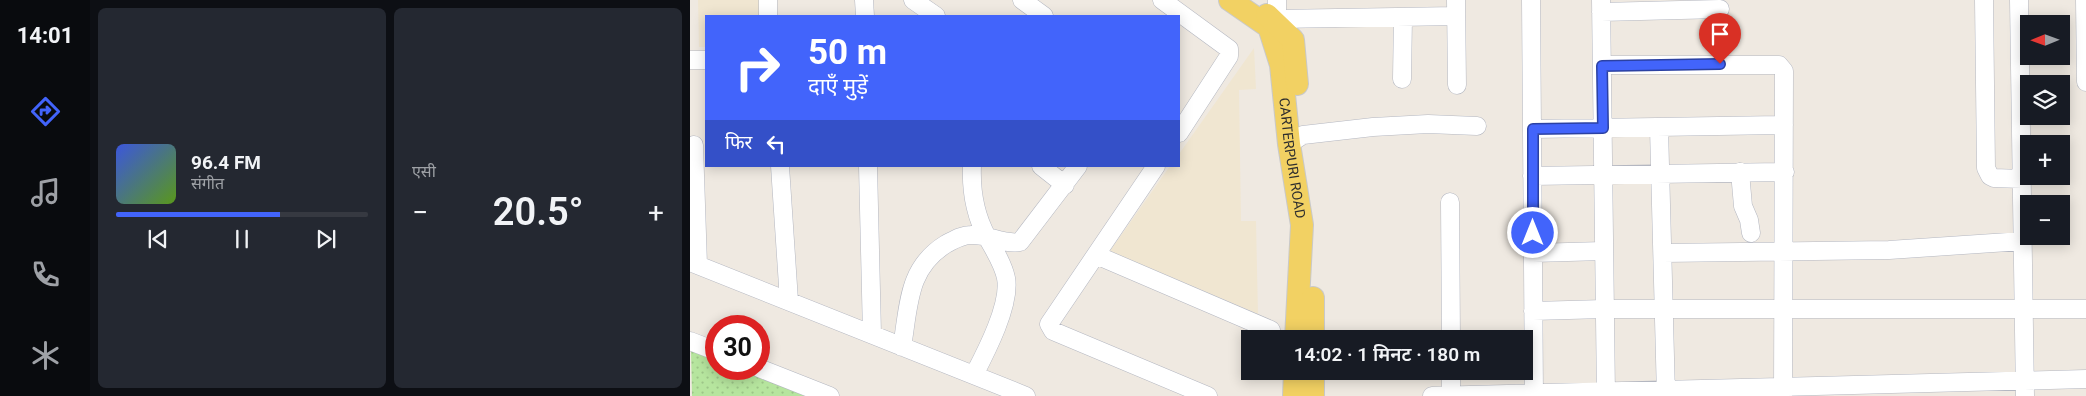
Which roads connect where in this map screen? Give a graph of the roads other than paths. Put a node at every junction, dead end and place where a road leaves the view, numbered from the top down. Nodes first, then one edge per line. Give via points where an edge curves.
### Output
1 (768, 0) edge
2 (864, 0) edge
3 (913, 0) edge
4 (1022, 0) edge
5 (1162, 0) edge
6 (1230, 0) edge
7 (1252, 0) edge
8 (1277, 0) edge
9 (1531, 0) edge
10 (1984, 0) edge
11 (2019, 0) edge
12 (2085, 0) edge
13 (1601, 6) edge
14 (1456, 8) edge
15 (1720, 10) dead end
16 (768, 15) edge
17 (865, 15) edge
18 (935, 15) edge
19 (1043, 15) edge
20 (1403, 17) junction
21 (1273, 23) junction
22 (690, 60) edge
23 (705, 60) edge
24 (1602, 66) junction
25 (1402, 79) dead end
26 (2086, 82) edge
27 (1457, 85) dead end
28 (1182, 122) edge
29 (1784, 125) junction
30 (1477, 126) dead end
31 (1603, 128) junction
32 (1660, 128) junction
33 (1533, 129) junction
34 (2021, 135) edge
35 (1296, 139) junction
36 (697, 145) edge
37 (780, 167) edge
38 (868, 167) edge
39 (972, 167) edge
40 (1041, 167) edge
41 (1077, 167) edge
42 (1155, 167) edge
43 (1740, 172) junction
44 (1784, 172) junction
45 (1660, 174) junction
46 (1603, 175) junction
47 (1532, 176) junction
48 (2020, 179) edge
49 (1065, 185) junction
50 (1450, 202) dead end
51 (1750, 234) dead end
52 (986, 235) junction
53 (2020, 241) edge
54 (2023, 245) edge
55 (1603, 251) junction
56 (1785, 251) junction
57 (1533, 252) junction
58 (1663, 253) junction
59 (1096, 255) junction
60 (694, 263) edge
61 (789, 301) junction
62 (2024, 308) junction
63 (1604, 309) junction
64 (1664, 309) junction
65 (2086, 309) edge
66 (1784, 310) junction
67 (1533, 311) junction
68 (1271, 330) dead end
69 (1296, 330) edge
70 (1313, 330) edge
71 (1451, 330) edge
72 (872, 334) junction
73 (690, 341) edge
74 (705, 347) edge
75 (902, 347) junction
76 (770, 372) edge
77 (974, 375) junction
78 (2086, 379) edge
79 (1295, 380) edge
80 (1313, 380) edge
81 (1451, 380) edge
82 (2025, 389) edge
83 (1782, 391) edge
84 (1666, 393) edge
85 (1713, 393) edge
86 (1606, 394) edge
87 (1451, 395) edge
88 (1534, 395) edge
89 (830, 396) edge
90 (1026, 396) edge
91 (1208, 396) edge
92 (1294, 396) edge
93 (1313, 396) edge
94 (1432, 396) edge

1 - 16 street
2 - 17 street
3 - 18 street
4 - 19 street
5 - 28 street via 1229,49 1229,56
6 - 21 main road
7 - 21 main road, CARTERPURI ROAD
8 - 21 street
9 - 33 street
10 - 48 street via 1986,168 1994,178
11 - 34 street
12 - 26 street
13 - 15 street
13 - 24 street
14 - 20 street
14 - 27 street
20 - 21 street
20 - 25 street
21 - 35 main road, CARTERPURI ROAD
22 - 23 street
24 - 29 street via 1779,65 1784,71
24 - 31 street
29 - 32 street
29 - 44 street
30 - 35 street via 1400,125
31 - 32 street
31 - 33 street
31 - 46 street
32 - 45 street
33 - 47 street
35 - 69 main road, CARTERPURI ROAD via 1302,225
35 - 70 main road, CARTERPURI ROAD via 1313,253
36 - 60 street
37 - 61 street
38 - 72 street
39 - 52 street via 975,207
40 - 49 street
41 - 49 street
42 - 59 street
43 - 44 street
43 - 45 street
43 - 51 street
44 - 56 street
45 - 46 street
45 - 58 street
46 - 47 street
46 - 55 street
47 - 57 street
49 - 52 street via 1020,242 1005,242
50 - 71 street
52 - 75 street via 957,238 931,255 921,266 912,283
52 - 77 street via 1002,266 1006,287 1000,317
53 - 56 street via 1889,250
54 - 62 street
55 - 57 street
55 - 63 street
56 - 58 street
56 - 66 street
57 - 67 street
58 - 64 street
59 - 68 street
59 - 91 street via 1050,321 1050,328
60 - 61 street
61 - 72 street
62 - 65 street
62 - 66 street
62 - 82 street
63 - 64 street
63 - 67 street
63 - 86 street
64 - 66 street
64 - 84 street
66 - 83 street
67 - 88 street
72 - 75 street
73 - 74 street
75 - 77 street
76 - 89 street
77 - 90 street
78 - 82 street
79 - 92 main road
80 - 93 main road
81 - 87 street
82 - 83 street
83 - 85 street
84 - 85 street
84 - 86 street
86 - 88 street
87 - 88 street
87 - 94 street

